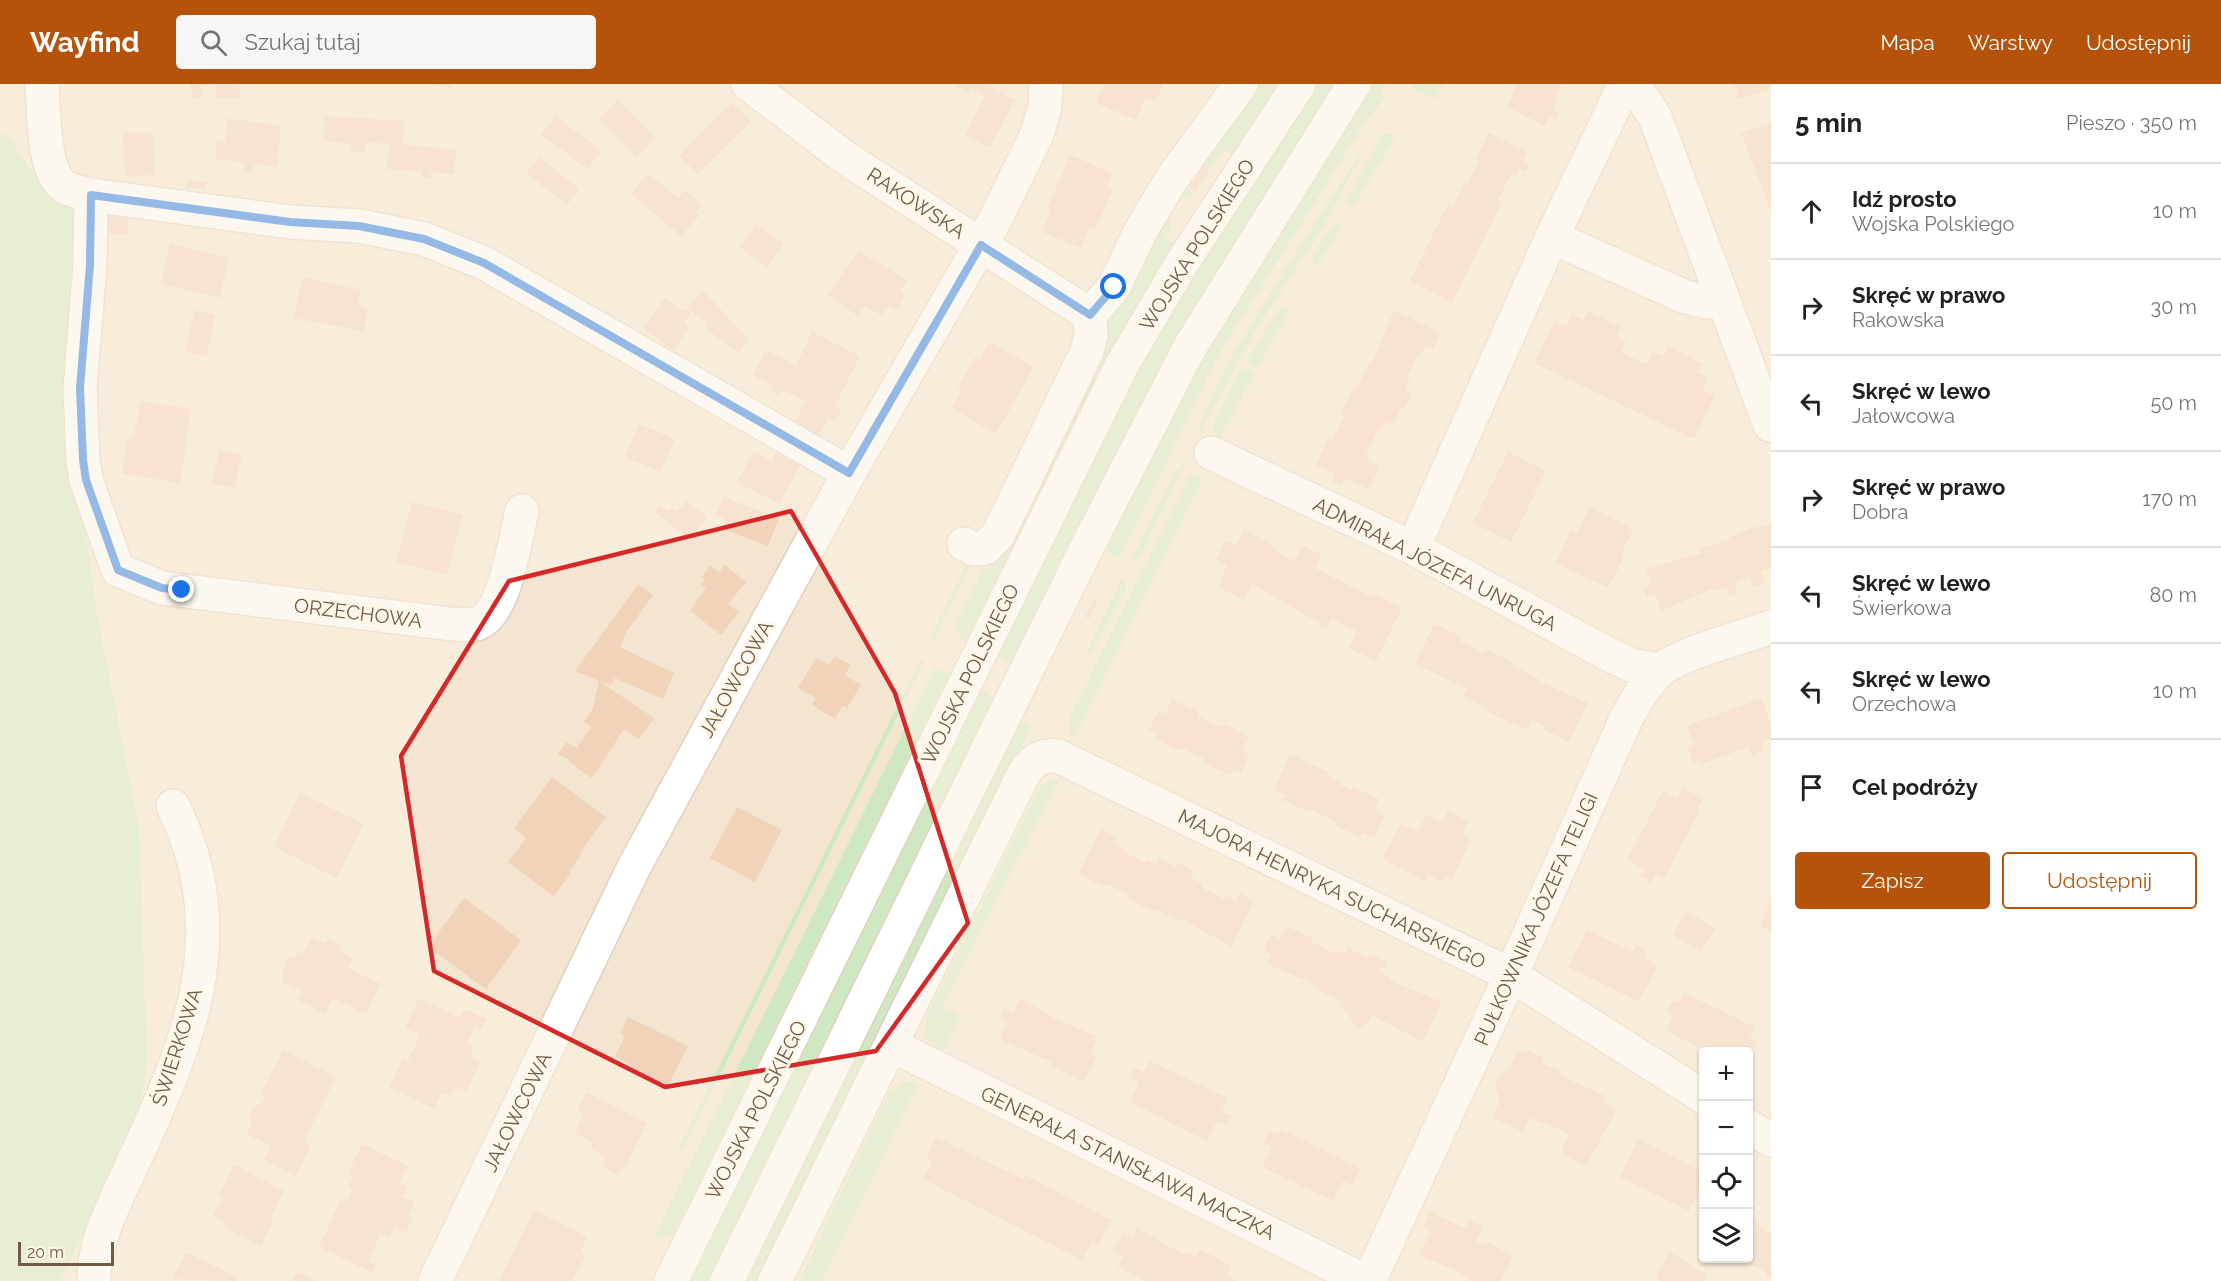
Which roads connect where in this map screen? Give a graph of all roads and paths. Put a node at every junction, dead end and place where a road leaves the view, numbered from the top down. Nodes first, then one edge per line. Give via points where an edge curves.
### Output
1 (42, 84) edge
2 (748, 84) edge
3 (1046, 84) edge
4 (1241, 84) edge
5 (1299, 84) edge
6 (1354, 84) edge
7 (1625, 85) edge
8 (91, 195) junction
9 (1552, 237) junction
10 (981, 245) junction
11 (1723, 298) junction
12 (1090, 315) junction
13 (1770, 425) edge
14 (1211, 453) dead end
15 (849, 473) junction
16 (522, 512) dead end
17 (964, 544) dead end
18 (1413, 548) junction
19 (1771, 627) edge
20 (1660, 670) junction
21 (173, 806) dead end
22 (1511, 975) junction
23 (891, 1045) junction
24 (1699, 1094) edge
25 (1753, 1129) edge
26 (1771, 1140) edge
27 (94, 1281) edge
28 (435, 1281) edge
29 (671, 1281) edge
30 (727, 1281) edge
31 (775, 1281) edge
32 (1367, 1281) edge

1 - 8 street via 51,167 66,188
2 - 10 street, RAKOWSKA via 847,159
3 - 10 street, JAŁOWCOWA via 1045,107 1037,134
4 - 12 street via 1170,180 1114,287
5 - 29 street, WOJSKA POLSKIEGO via 1182,263 1122,364
6 - 30 street via 1190,347 1087,547
7 - 9 street
7 - 11 street via 1642,98 1655,117
8 - 15 street via 290,222 359,226 424,239 484,263
8 - 16 street, ORZECHOWA via 80,388 83,460 86,480 118,570 162,588 477,624 489,616 500,599
9 - 11 street via 1683,296 1704,302
9 - 18 street
10 - 12 street, RAKOWSKA
10 - 15 street, JAŁOWCOWA
11 - 13 street
12 - 17 street via 1087,351 998,535 985,548 974,549
14 - 18 street, ADMIRAŁA JÓZEFA UNRUGA
15 - 28 street, JAŁOWCOWA via 634,867
18 - 20 street, ADMIRAŁA JÓZEFA UNRUGA via 1606,653 1631,665
19 - 20 street, PUŁKOWNIKA JÓZEFA TELIGI
20 - 22 street, PUŁKOWNIKA JÓZEFA TELIGI via 1627,717
21 - 27 street, ŚWIERKOWA via 184,829 202,895 203,953 196,997 164,1097 105,1226
22 - 23 street, MAJORA HENRYKA SUCHARSKIEGO via 1059,757 1045,756 1029,765 1022,777
22 - 24 street, MAJORA HENRYKA SUCHARSKIEGO
22 - 32 street, PUŁKOWNIKA JÓZEFA TELIGI
23 - 31 street
23 - 32 street, GENERAŁA STANISŁAWA MACZKA
25 - 26 street

